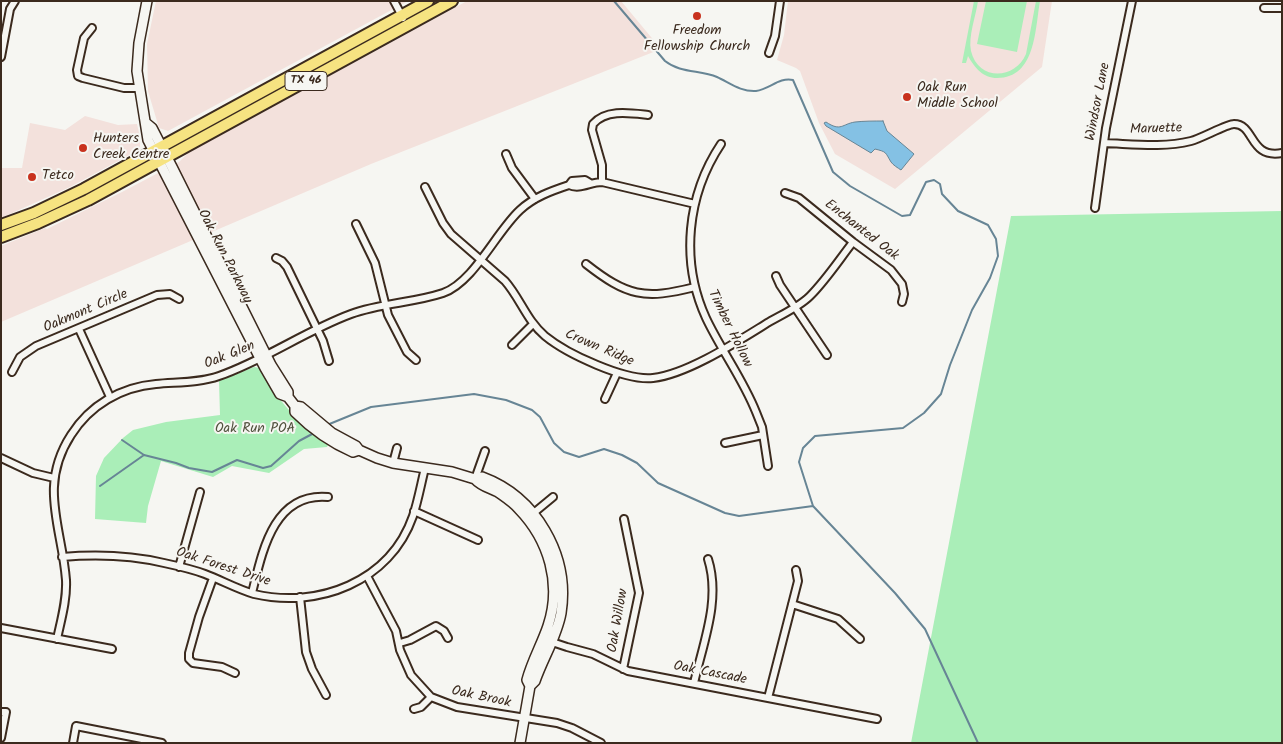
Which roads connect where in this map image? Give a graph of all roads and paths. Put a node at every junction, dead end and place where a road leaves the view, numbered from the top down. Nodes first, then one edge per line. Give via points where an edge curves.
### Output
1 (8, 1) edge
2 (15, 1) edge
3 (147, 1) edge
4 (394, 1) edge
5 (428, 1) edge
6 (452, 1) edge
7 (780, 1) edge
8 (1132, 1) edge
9 (10, 8) junction
10 (1264, 8) dead end
11 (1282, 8) edge
12 (402, 16) junction
13 (407, 26) junction
14 (92, 28) dead end
15 (769, 53) dead end
16 (1, 56) edge
17 (139, 88) junction
18 (648, 115) dead end
19 (1104, 143) junction
20 (721, 144) dead end
21 (157, 149) junction
22 (1282, 153) edge
23 (506, 154) dead end
24 (163, 159) junction
25 (602, 182) junction
26 (425, 187) dead end
27 (785, 193) dead end
28 (534, 199) junction
29 (695, 204) junction
30 (1095, 208) dead end
31 (34, 213) junction
32 (356, 224) dead end
33 (1, 225) edge
34 (1, 231) edge
35 (1, 237) edge
36 (853, 242) junction
37 (276, 258) dead end
38 (480, 260) junction
39 (586, 264) dead end
40 (776, 276) dead end
41 (695, 287) junction
42 (179, 299) dead end
43 (902, 302) dead end
44 (385, 304) junction
45 (795, 307) junction
46 (533, 324) junction
47 (79, 329) junction
48 (317, 329) junction
49 (512, 345) dead end
50 (724, 349) junction
51 (827, 355) dead end
52 (263, 356) junction
53 (416, 360) dead end
54 (329, 361) dead end
55 (12, 372) dead end
56 (618, 373) junction
57 (110, 397) junction
58 (605, 400) dead end
59 (763, 435) junction
60 (725, 443) dead end
61 (397, 448) dead end
62 (485, 451) dead end
63 (1, 458) edge
64 (394, 463) junction
65 (768, 466) dead end
66 (425, 468) junction
67 (54, 478) junction
68 (475, 479) junction
69 (200, 492) dead end
70 (328, 497) dead end
71 (553, 497) dead end
72 (414, 511) junction
73 (530, 515) junction
74 (624, 519) dead end
75 (478, 540) dead end
76 (62, 557) junction
77 (708, 559) dead end
78 (179, 566) junction
79 (796, 570) dead end
80 (367, 576) junction
81 (213, 578) junction
82 (252, 593) junction
83 (300, 597) junction
84 (792, 604) junction
85 (1, 628) edge
86 (448, 638) dead end
87 (860, 638) dead end
88 (57, 639) junction
89 (547, 640) junction
90 (400, 643) junction
91 (112, 649) dead end
92 (623, 669) junction
93 (235, 673) dead end
94 (694, 683) junction
95 (326, 695) dead end
96 (431, 697) junction
97 (768, 698) junction
98 (414, 709) dead end
99 (4, 712) edge
100 (524, 718) junction
101 (877, 719) dead end
102 (1, 738) edge
103 (73, 743) edge
104 (162, 743) edge
105 (520, 743) edge
106 (601, 743) edge

1 - 9 street
2 - 9 street
3 - 17 street, Oak Run Parkway via 138,60
4 - 12 street
5 - 12 main road, TX 46
6 - 13 main road, TX 46
7 - 15 street
8 - 19 street, Windsor Lane
9 - 16 street
10 - 11 street
12 - 13 street
12 - 21 main road, TX 46
13 - 24 main road, TX 46
14 - 17 street via 84,38 78,76 124,88
17 - 21 street, Oak Run Parkway via 146,123 152,128
18 - 25 street via 614,114 593,124 602,165
19 - 22 street, Maruette via 1175,144 1202,138 1233,124 1243,127 1264,152
19 - 30 street, Windsor Lane
20 - 29 street, Timber Hollow via 708,166
21 - 24 street, Oak Run Parkway
21 - 31 main road, TX 46
23 - 28 street
24 - 35 main road, TX 46 via 63,212
24 - 52 street, Oak Run Parkway
25 - 28 street, Oak Glen via 572,181
25 - 29 street, Oak Glen
26 - 38 street, Crown Ridge via 451,234
27 - 36 street, Enchanted Oak via 799,198
28 - 38 street, Oak Glen via 514,216
29 - 41 street, Timber Hollow via 690,244
31 - 33 main road, TX 46
31 - 34 main road via 22,223
32 - 44 street via 375,263
36 - 43 street, Enchanted Oak via 895,274 904,289
36 - 45 street, Crown Ridge via 813,293
37 - 48 street via 287,267
38 - 44 street, Oak Glen via 460,283 449,290
38 - 46 street, Crown Ridge via 509,285
39 - 41 street via 617,286 641,294
40 - 45 street
41 - 50 street, Timber Hollow via 706,318
42 - 47 street, Oakmont Circle via 170,294 157,295
44 - 48 street, Oak Glen via 353,313
44 - 53 street via 405,348
45 - 50 street, Crown Ridge
45 - 51 street
46 - 49 street
46 - 56 street, Crown Ridge via 557,345
47 - 55 street, Oakmont Circle via 30,349
47 - 57 street
48 - 52 street, Oak Glen
48 - 54 street
50 - 56 street, Crown Ridge via 670,374 646,378
50 - 59 street, Timber Hollow via 753,404
52 - 57 street, Oak Glen via 219,376 145,386
52 - 64 street, Oak Run Parkway via 270,380 280,394 301,407 307,419 343,444 356,446
56 - 58 street
57 - 67 street, Oak Glen via 85,417 71,435
59 - 60 street
59 - 65 street, Timber Hollow
61 - 64 street
62 - 68 street
63 - 67 street via 33,473
64 - 66 street, Oak Run Parkway
66 - 68 street, Oak Run Parkway
66 - 72 street, Oak Forest Drive
67 - 76 street, Oak Glen via 54,515
68 - 73 street, Oak Run Parkway via 482,477 502,486 520,500
69 - 78 street
70 - 82 street via 314,497 296,504 274,526 263,548
71 - 73 street
72 - 75 street
72 - 80 street, Oak Forest Drive via 395,549
73 - 89 street, Oak Run Parkway via 552,544 561,574 560,614
74 - 92 street, Oak Willow via 639,593
76 - 78 street, Oak Forest Drive via 121,556
76 - 88 street, Oak Glen via 66,586
77 - 94 street via 714,596
78 - 81 street, Oak Forest Drive
79 - 84 street via 798,582
80 - 83 street, Oak Forest Drive via 337,591
80 - 90 street, Oak Brook via 389,615
81 - 82 street, Oak Forest Drive
81 - 93 street via 189,659 195,664 226,668
82 - 83 street, Oak Forest Drive via 277,598
83 - 95 street via 306,652
84 - 87 street via 838,619
84 - 97 street
85 - 88 street
86 - 90 street via 436,626
88 - 91 street
89 - 92 street, Oak Cascade via 592,654
89 - 100 street, Oak Run Parkway via 535,681 530,686
90 - 96 street, Oak Brook via 411,675
92 - 94 street, Oak Cascade
94 - 97 street, Oak Cascade
96 - 98 street
96 - 100 street, Oak Brook via 457,707
97 - 101 street, Oak Cascade
99 - 102 street
100 - 105 street, Oak Run Parkway
100 - 106 street, Oak Brook via 566,725
103 - 104 street via 76,726

